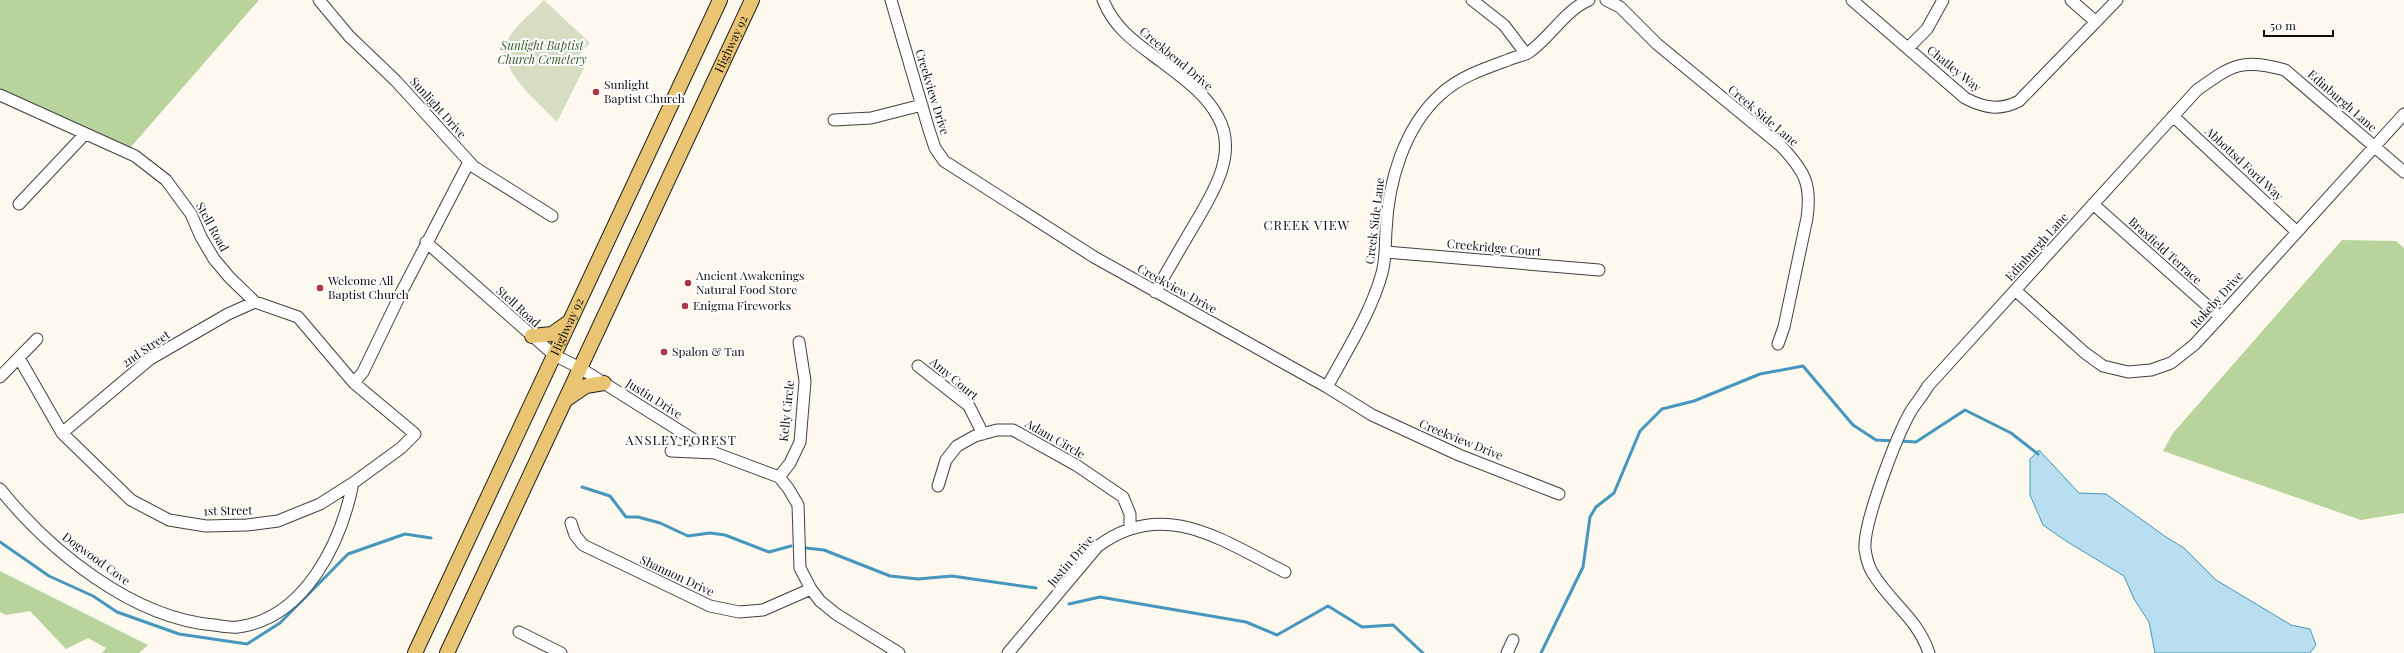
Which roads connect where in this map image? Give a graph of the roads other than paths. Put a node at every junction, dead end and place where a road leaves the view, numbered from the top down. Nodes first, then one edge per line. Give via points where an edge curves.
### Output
1 (319, 0) edge
2 (720, 0) edge
3 (752, 0) edge
4 (891, 0) edge
5 (1104, 0) edge
6 (1472, 0) edge
7 (1589, 0) edge
8 (1606, 0) edge
9 (1852, 0) edge
10 (1943, 0) edge
11 (2071, 0) edge
12 (2116, 0) edge
13 (2096, 22) junction
14 (1908, 48) junction
15 (1526, 54) junction
16 (0, 95) edge
17 (922, 105) junction
18 (2404, 114) edge
19 (2172, 116) junction
20 (834, 120) dead end
21 (85, 134) junction
22 (2374, 147) junction
23 (469, 162) junction
24 (2404, 172) edge
25 (19, 204) dead end
26 (2094, 204) junction
27 (552, 216) dead end
28 (2297, 232) junction
29 (426, 242) junction
30 (1386, 252) junction
31 (1599, 270) dead end
32 (2015, 290) junction
33 (1155, 292) junction
34 (255, 302) junction
35 (2220, 317) junction
36 (570, 321) junction
37 (532, 336) junction
38 (37, 339) dead end
39 (799, 342) dead end
40 (1778, 344) dead end
41 (554, 355) junction
42 (19, 358) junction
43 (918, 366) dead end
44 (580, 368) junction
45 (0, 377) edge
46 (354, 383) junction
47 (604, 383) junction
48 (1327, 387) junction
49 (562, 406) junction
50 (62, 433) junction
51 (415, 434) joint
52 (983, 434) junction
53 (671, 451) dead end
54 (715, 453) junction
55 (779, 477) junction
56 (353, 484) junction
57 (938, 486) dead end
58 (0, 489) edge
59 (1559, 494) dead end
60 (571, 523) dead end
61 (1130, 528) junction
62 (1285, 572) dead end
63 (811, 589) junction
64 (429, 623) junction
65 (519, 632) dead end
66 (1513, 640) dead end
67 (415, 653) edge
68 (424, 653) edge
69 (447, 653) edge
70 (561, 653) edge
71 (899, 653) edge
72 (1008, 653) edge
73 (1507, 653) edge
74 (1929, 653) edge

1 - 23 street, Sunlight Drive via 349,36 396,81
2 - 36 main road, Highway 92
3 - 44 main road, Highway 92
4 - 17 street, Creekview Drive
5 - 33 street, Creekbend Drive via 1113,21 1204,97 1222,127 1225,152 1217,183
6 - 15 street via 1504,25
7 - 15 street, Creek Side Lane via 1574,9
8 - 40 street, Creek Side Lane via 1620,7 1657,44 1781,146 1804,174 1810,200 1808,218
9 - 14 street, Chatley Way
10 - 14 street via 1927,29
11 - 13 street
12 - 13 street, Chatley Way
13 - 14 street, Chatley Way via 2020,102 2007,108 1979,105 1965,98
15 - 30 street, Creek Side Lane via 1465,78 1450,86 1431,104 1401,152 1395,168 1386,231
16 - 21 street, Stell Road
17 - 20 street via 871,118
17 - 33 street, Creekview Drive via 935,148 944,161 1043,226
18 - 22 street, Rokeby Drive
19 - 22 street, Edinburgh Lane via 2197,90 2227,68 2247,63 2264,64 2285,70 2303,83
19 - 26 street, Edinburgh Lane
19 - 28 street, Abbottsd Ford Way
21 - 25 street
21 - 34 street, Stell Road via 135,156 166,180 190,214 214,259
22 - 24 street, Edinburgh Lane
22 - 28 street, Rokeby Drive
23 - 27 street, Sunlight Drive
23 - 29 street
26 - 32 street, Edinburgh Lane
26 - 35 street, Braxfield Terrace
28 - 35 street, Rokeby Drive
29 - 37 street, Stell Road
29 - 46 street via 363,372
30 - 31 street, Creekridge Court
30 - 48 street, Creek Side Lane via 1375,295
32 - 35 street, Rokeby Drive via 2085,353 2103,366 2128,372 2151,370 2170,363 2194,345
32 - 74 street, Edinburgh Lane via 1928,386 1911,412 1887,468 1870,519 1865,549 1871,570 1883,589 1923,635
33 - 48 street, Creekview Drive
34 - 46 street, Stell Road via 298,317
34 - 50 street, 2nd Street via 228,314 150,359
36 - 37 main road via 552,334
36 - 41 main road, Highway 92
37 - 41 street, Stell Road
38 - 42 street
39 - 55 street, Kelly Circle via 805,381 800,442 790,463
41 - 44 street, Stell Road
41 - 64 main road, Highway 92
42 - 45 street
42 - 50 street, 1st Street
43 - 52 street, Amy Court via 969,406
44 - 47 street, Justin Drive
44 - 49 main road, Highway 92
46 - 51 street, Stell Road
47 - 49 main road via 579,389
47 - 54 street, Justin Drive
48 - 59 street, Creekview Drive via 1394,426
49 - 69 main road, Highway 92
50 - 56 street, 1st Street via 131,500 169,520 206,526 278,521 320,504
51 - 56 street, 1st Street via 401,448
52 - 57 street, Adam Circle via 957,446 946,460
52 - 61 street, Adam Circle via 997,430 1014,430 1076,465 1123,497 1130,514
53 - 54 street, Justin Drive
54 - 55 street, Justin Drive
55 - 63 street via 798,505 800,568
56 - 58 street, Dogwood Cove via 347,512 319,572 296,598 268,620 237,627 194,623 123,595 72,560 45,537
60 - 63 street, Shannon Drive via 575,535 583,545 710,606 739,612 763,610
61 - 62 street, Justin Drive via 1152,524 1182,526 1204,531
61 - 72 street, Justin Drive via 1114,534 1098,546
63 - 71 street via 820,601 836,614
64 - 67 main road, Highway 92
64 - 68 main road
65 - 70 street
66 - 73 street

